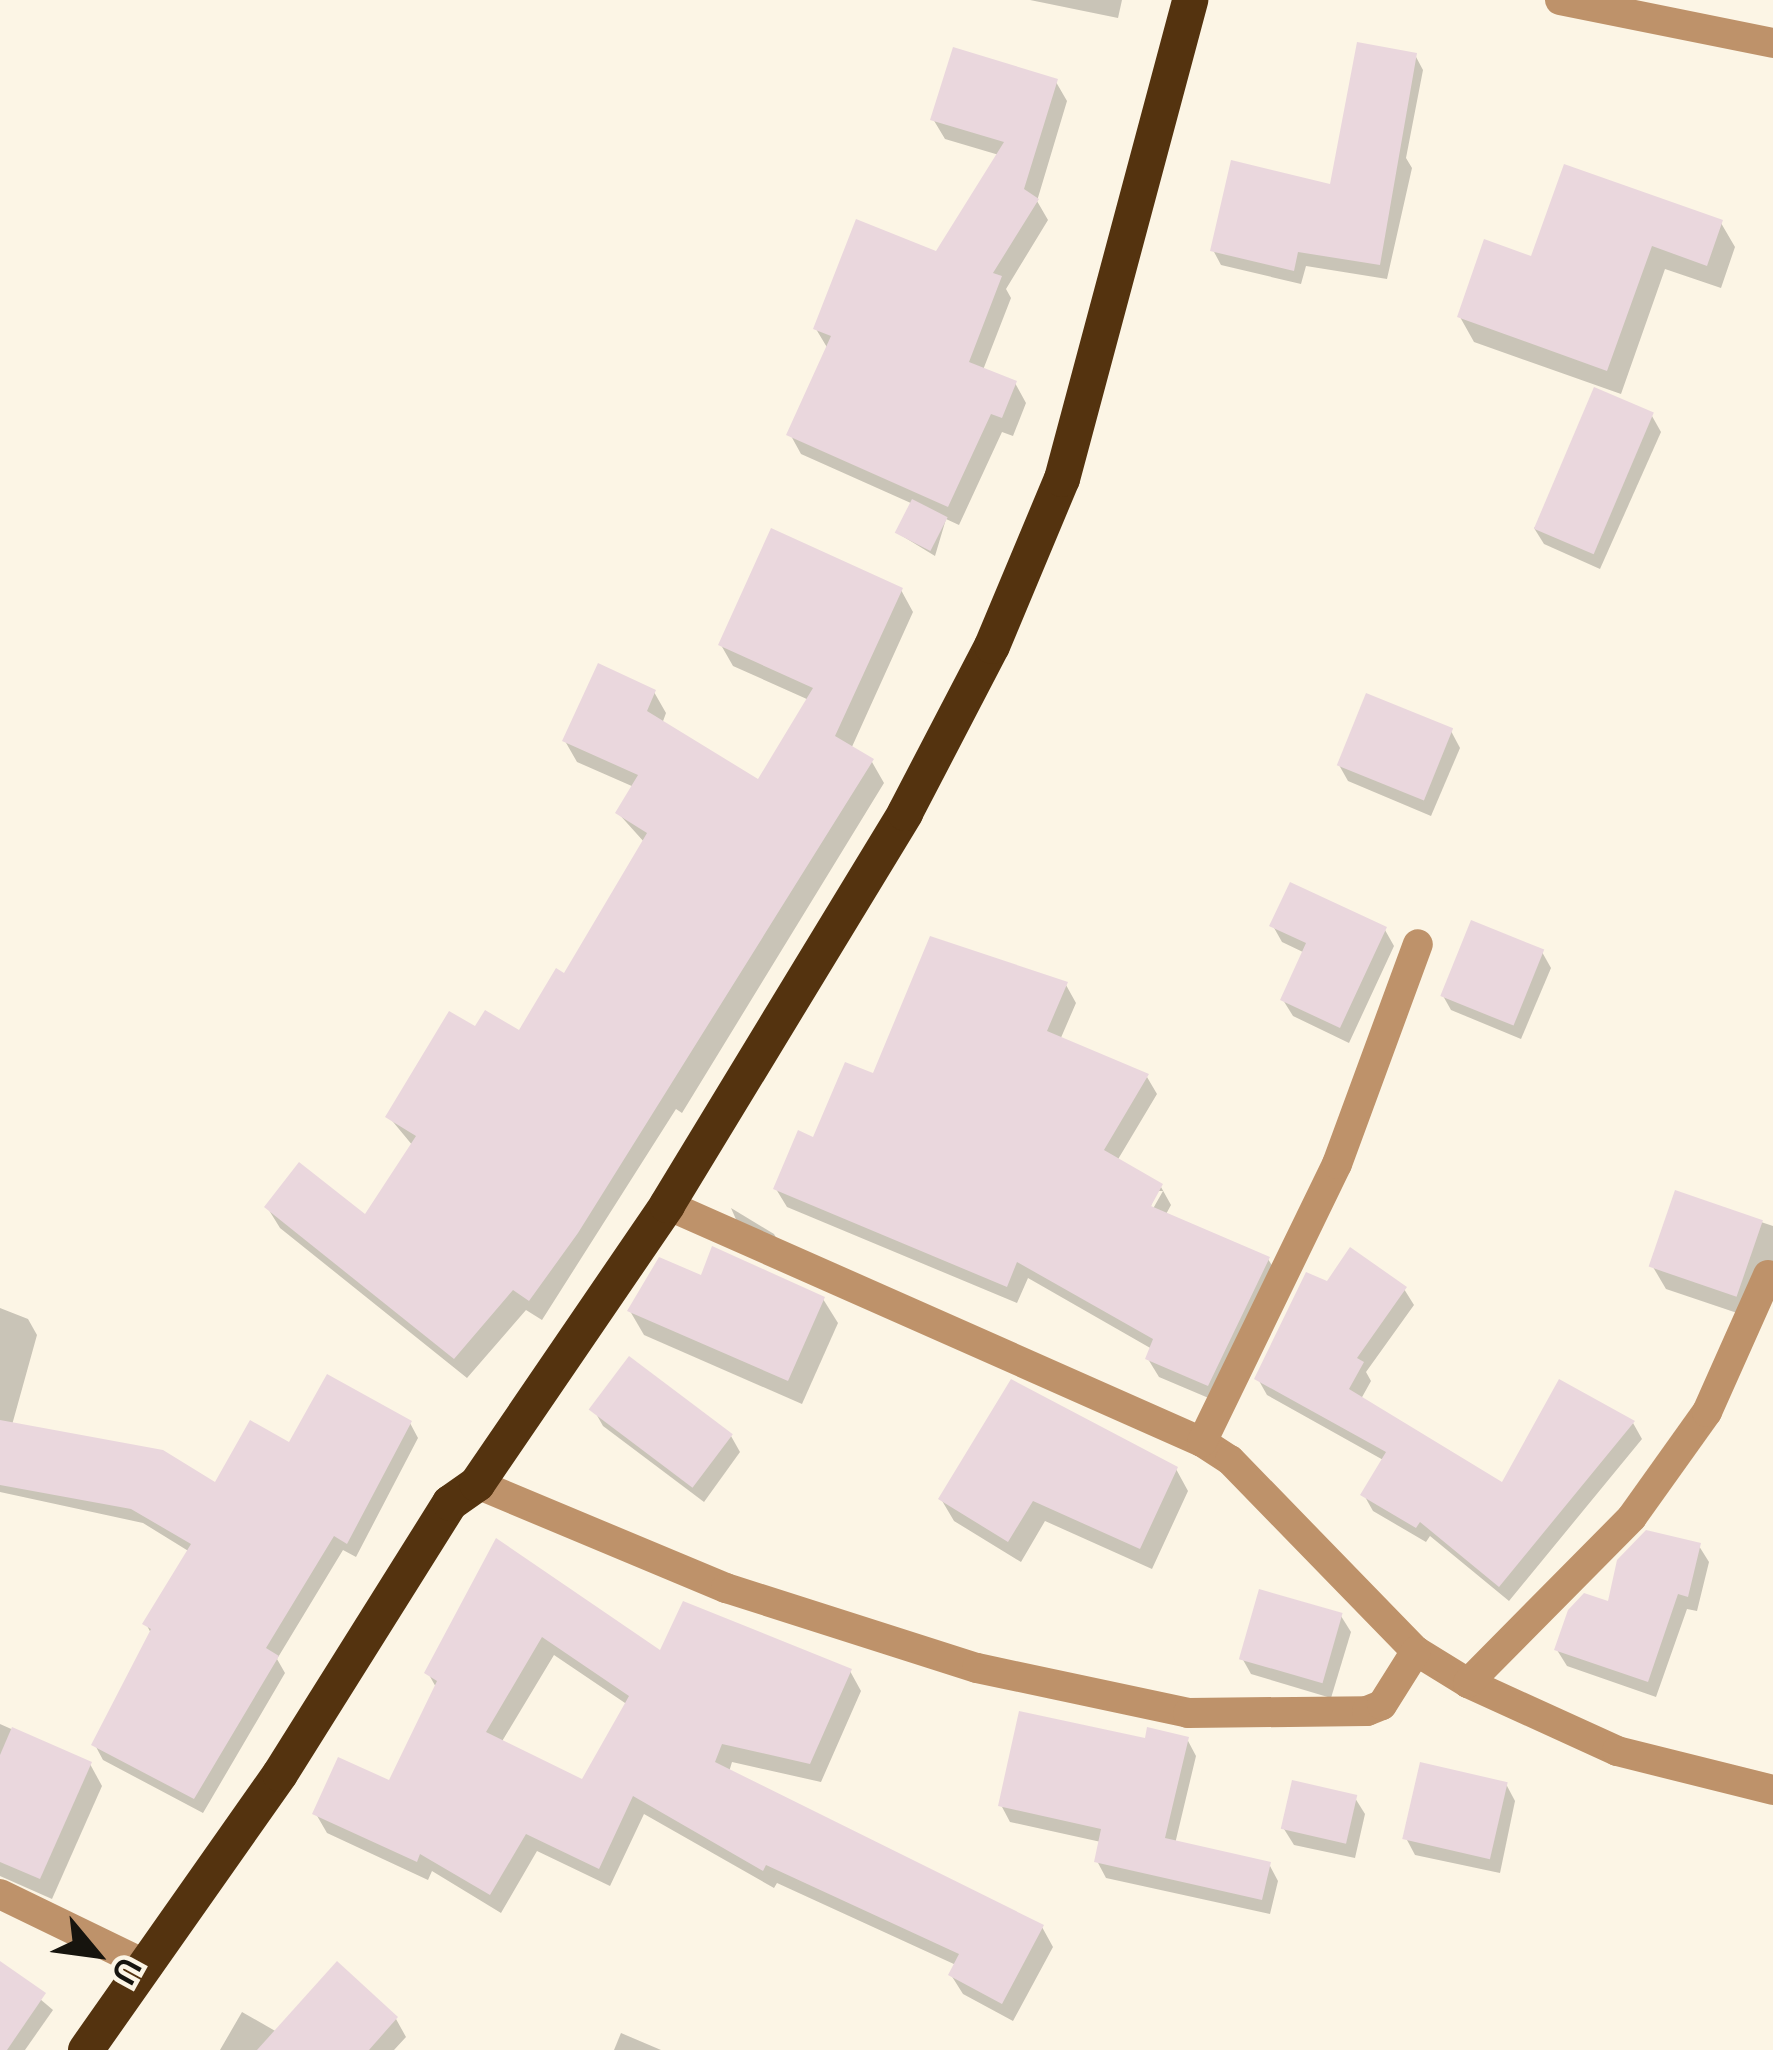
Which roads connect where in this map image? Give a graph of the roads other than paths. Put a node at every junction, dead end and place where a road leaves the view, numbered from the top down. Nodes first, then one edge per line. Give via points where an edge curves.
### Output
1 (1190, 0) edge
2 (1560, 0) edge
3 (1773, 44) edge
4 (1418, 944) dead end
5 (667, 1205) junction
6 (1768, 1275) dead end
7 (1202, 1442) junction
8 (477, 1484) junction
9 (1416, 1651) junction
10 (1468, 1683) junction
11 (1773, 1790) edge
12 (0, 1894) edge
13 (148, 1966) junction
14 (86, 2050) edge

1 - 5 highway via 1088,393 1030,562 905,813
2 - 3 street
4 - 7 street via 1337,1164
5 - 7 street
5 - 8 highway
6 - 10 street via 1707,1412 1632,1517
7 - 9 street via 1230,1460
8 - 9 street via 726,1588 977,1668 1188,1713 1366,1711 1382,1705
8 - 13 highway via 450,1503
9 - 10 street
10 - 11 street via 1617,1751
12 - 13 street
13 - 14 highway

